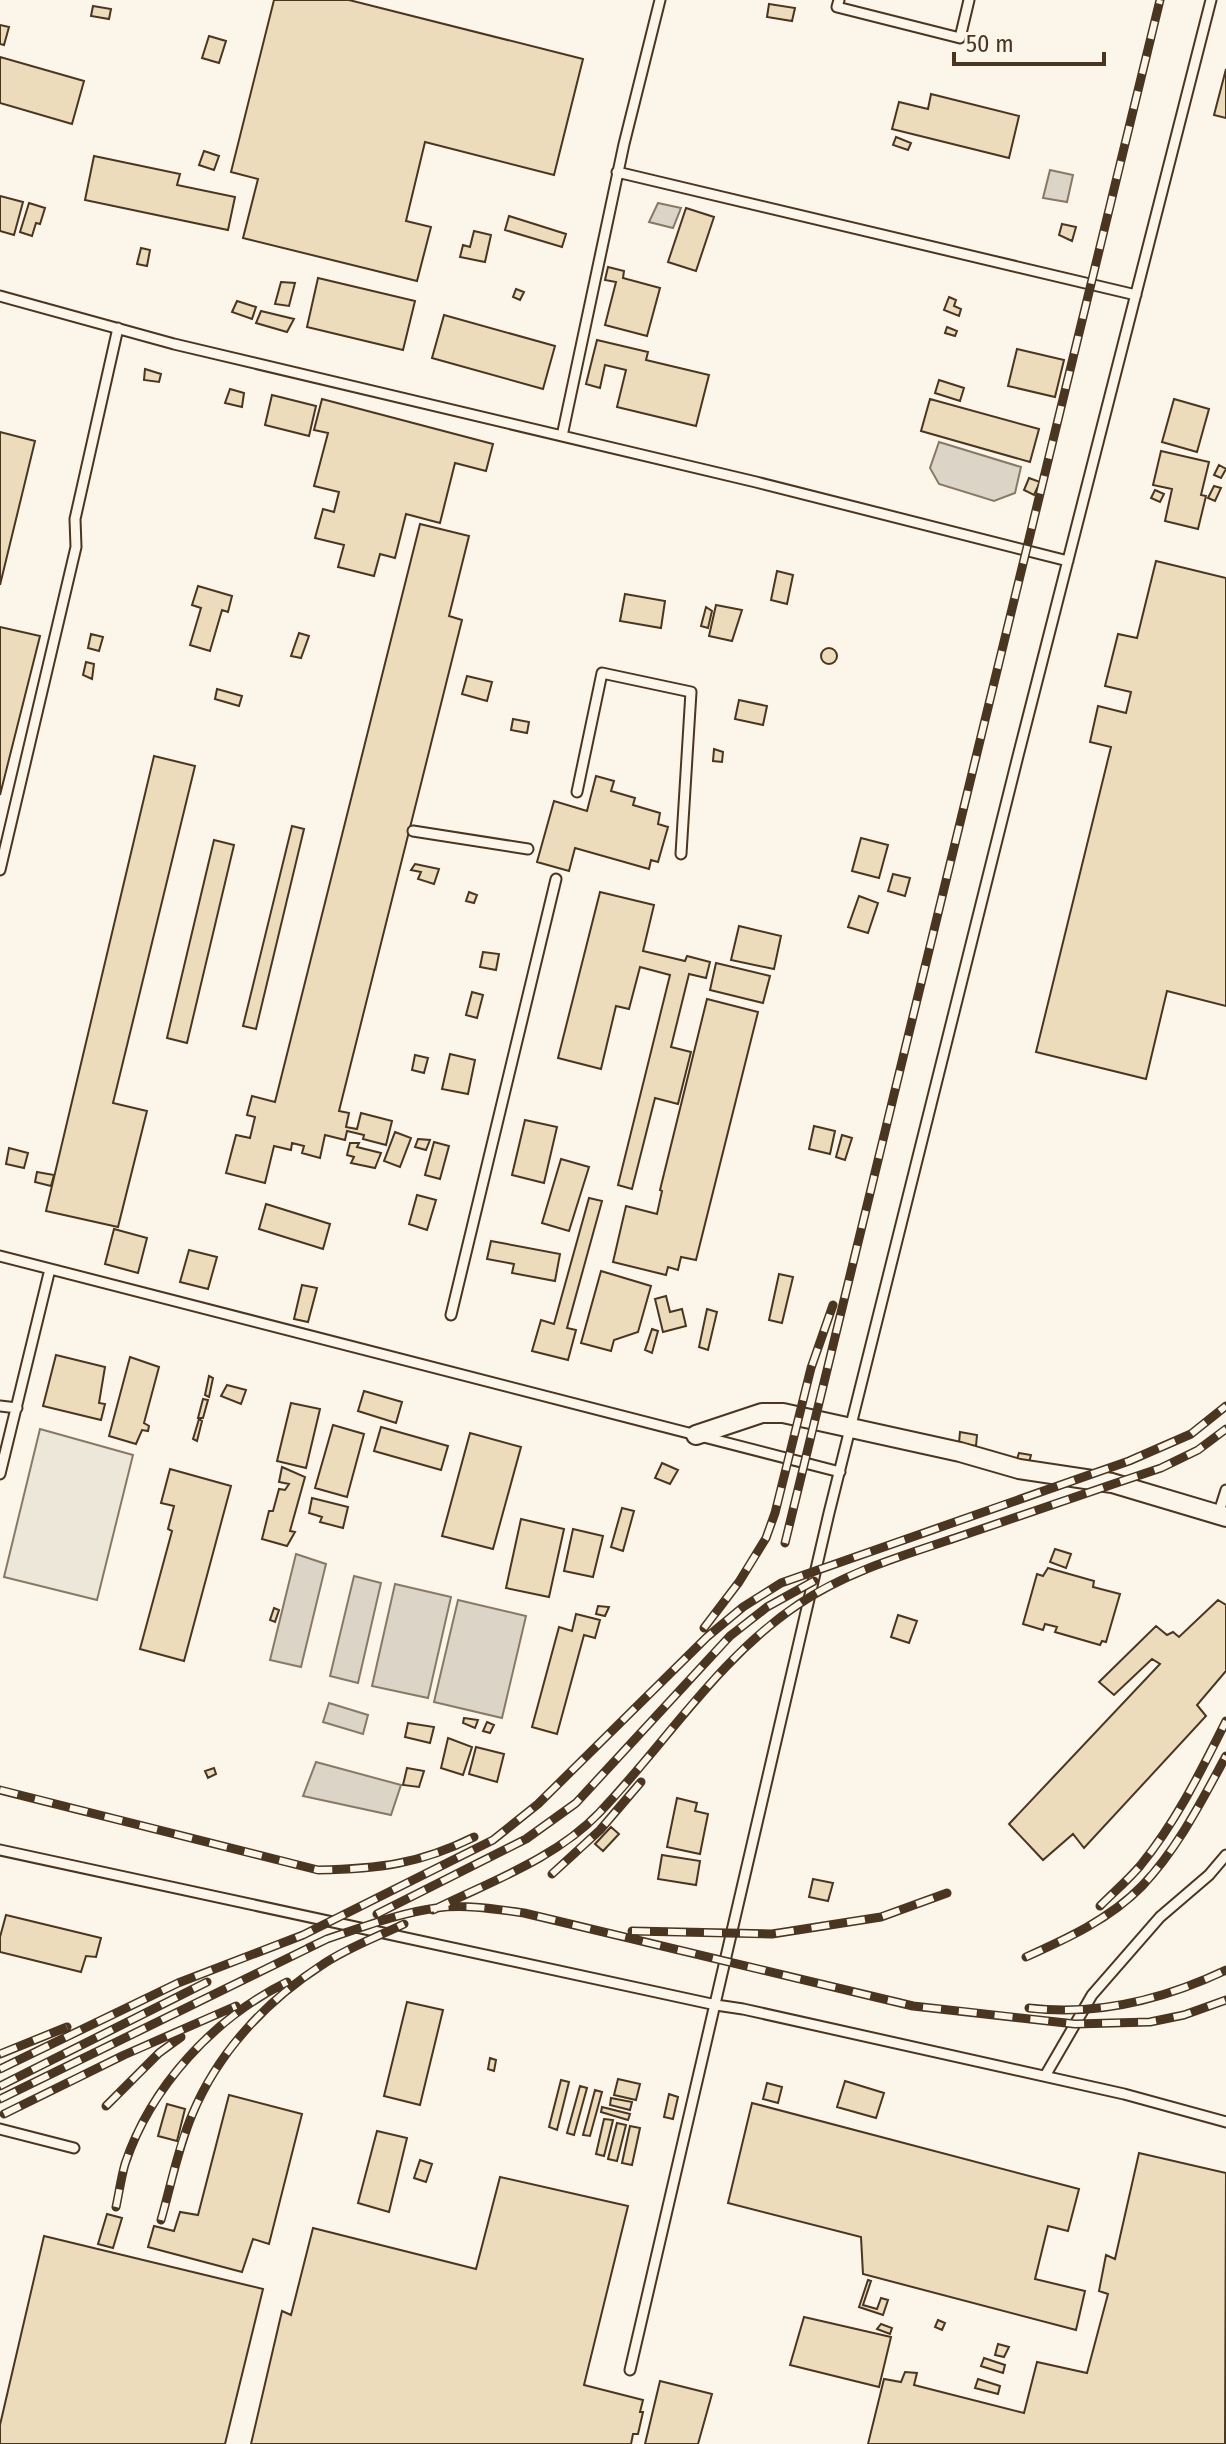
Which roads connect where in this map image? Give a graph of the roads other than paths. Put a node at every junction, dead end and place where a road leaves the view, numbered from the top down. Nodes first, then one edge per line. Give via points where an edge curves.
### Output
1 (660, 0) edge
2 (839, 0) edge
3 (969, 0) edge
4 (1211, 0) edge
5 (617, 172) junction
6 (1136, 295) junction
7 (0, 296) edge
8 (118, 328) junction
9 (562, 436) junction
10 (1068, 561) junction
11 (577, 792) dead end
12 (413, 831) dead end
13 (528, 849) dead end
14 (681, 854) dead end
15 (0, 870) edge
16 (556, 879) dead end
17 (0, 1256) edge
18 (50, 1269) junction
19 (451, 1315) dead end
20 (0, 1406) edge
21 (17, 1408) junction
22 (850, 1428) junction
23 (696, 1435) junction
24 (840, 1472) junction
25 (0, 1474) edge
26 (1226, 1490) edge
27 (1222, 1516) edge
28 (0, 1850) edge
29 (1226, 1855) edge
30 (716, 2005) junction
31 (1045, 2076) junction
32 (1226, 2122) edge
33 (0, 2129) edge
34 (74, 2148) dead end
35 (630, 2370) dead end

1 - 5 lane
2 - 3 lane via 837,7 960,38
4 - 6 lane
5 - 6 lane
5 - 9 lane
6 - 10 lane
7 - 8 lane
8 - 9 lane
8 - 15 lane via 75,519 76,547
9 - 10 lane
10 - 22 lane
11 - 14 lane via 602,673 691,692
12 - 13 lane
16 - 19 lane
17 - 18 lane
18 - 21 lane
18 - 23 lane
20 - 21 lane
21 - 25 lane
22 - 23 street via 762,1413
22 - 24 lane
22 - 27 street via 1019,1469 1112,1483
23 - 24 lane
24 - 30 lane
26 - 27 lane
28 - 30 lane
29 - 31 lane via 1160,1917 1092,1995
30 - 31 lane
30 - 35 lane
31 - 32 lane
33 - 34 lane

